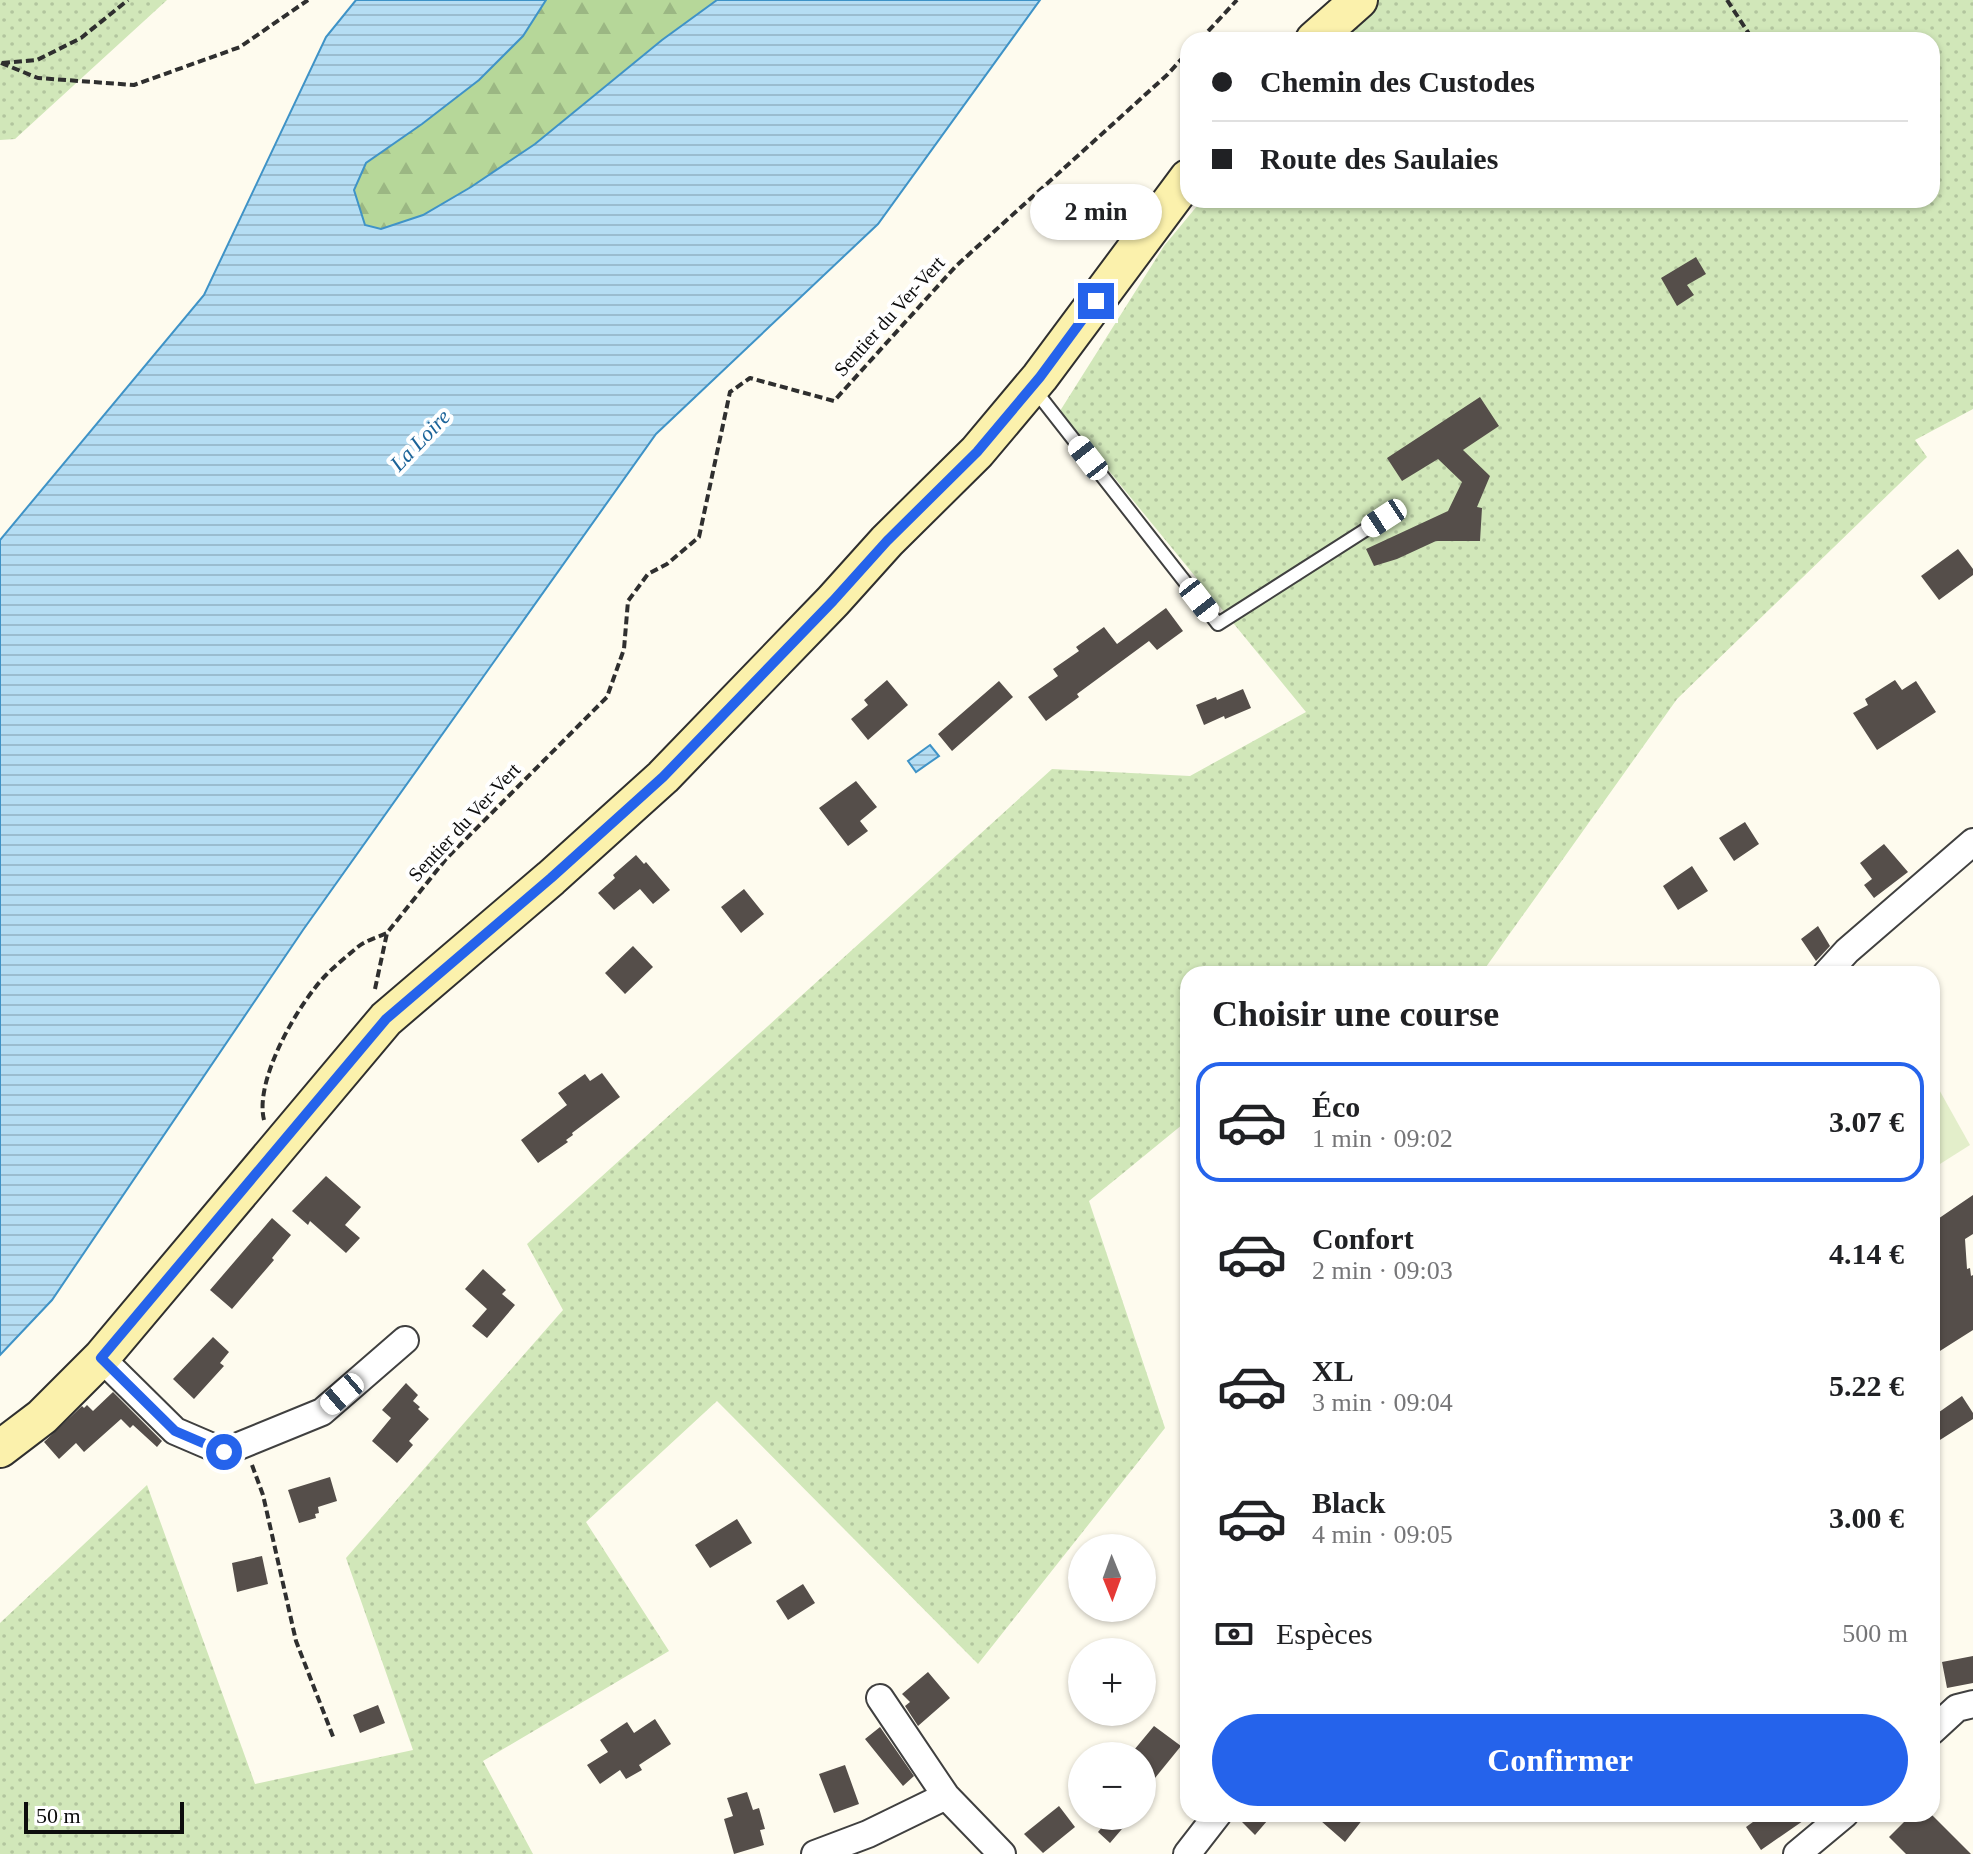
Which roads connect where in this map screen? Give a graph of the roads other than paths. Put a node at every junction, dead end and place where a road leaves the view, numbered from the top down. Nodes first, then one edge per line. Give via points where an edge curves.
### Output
1 (1359, 0) edge
2 (1323, 32) edge
3 (1180, 189) edge
4 (1032, 387) junction
5 (1384, 518) dead end
6 (1973, 842) edge
7 (1833, 966) edge
8 (405, 1340) dead end
9 (101, 1358) junction
10 (0, 1449) edge
11 (880, 1698) dead end
12 (1973, 1704) edge
13 (1940, 1724) edge
14 (946, 1796) junction
15 (1213, 1822) edge
16 (1835, 1822) edge
17 (1196, 1851) edge
18 (815, 1854) edge
19 (1002, 1854) edge
20 (1797, 1854) edge

1 - 2 street
3 - 4 street
4 - 5 lane via 1218,624
4 - 9 street via 977,452 663,777 386,1019
6 - 7 street
8 - 9 street via 322,1412 224,1452 175,1431
9 - 10 street via 42,1417
11 - 14 street
12 - 13 street via 1957,1708
14 - 18 street
14 - 19 street
15 - 17 street
16 - 20 street

